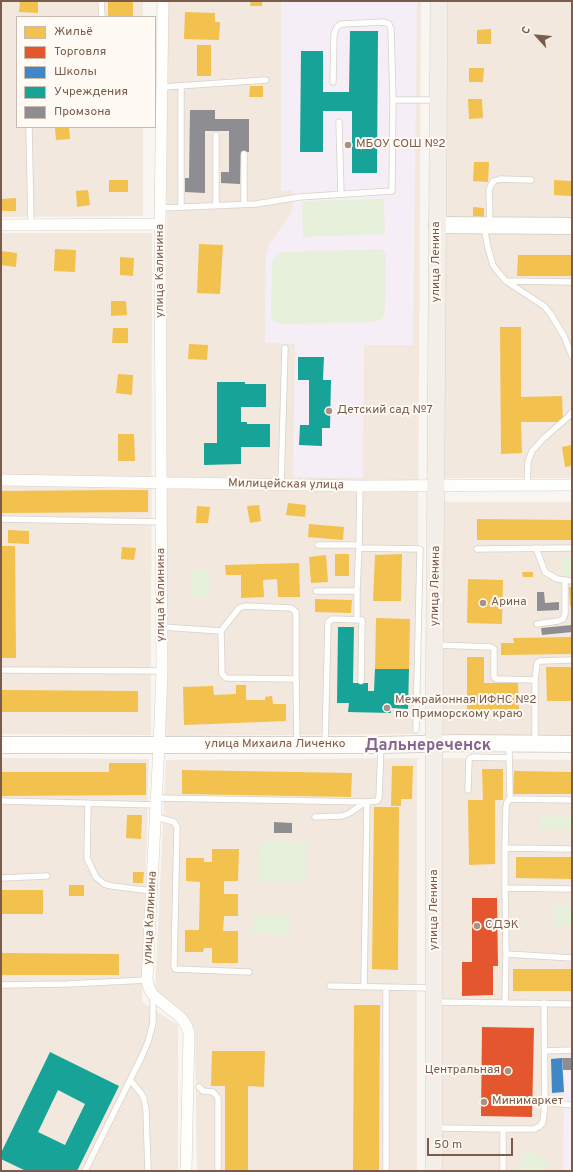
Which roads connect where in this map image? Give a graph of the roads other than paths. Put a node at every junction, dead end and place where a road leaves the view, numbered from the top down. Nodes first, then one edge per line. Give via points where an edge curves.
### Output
1 (101, 1) edge
2 (163, 1) edge
3 (439, 1) edge
4 (102, 16) edge
5 (266, 80) dead end
6 (333, 82) dead end
7 (181, 87) junction
8 (163, 88) junction
9 (393, 100) junction
10 (439, 100) junction
11 (339, 122) dead end
12 (29, 128) edge
13 (216, 135) dead end
14 (244, 154) dead end
15 (531, 180) dead end
16 (341, 194) junction
17 (244, 204) junction
18 (216, 205) junction
19 (181, 206) junction
20 (161, 208) junction
21 (31, 224) junction
22 (160, 224) junction
23 (1, 225) edge
24 (437, 225) junction
25 (487, 225) junction
26 (572, 226) edge
27 (506, 281) junction
28 (572, 282) edge
29 (285, 348) dead end
30 (572, 356) edge
31 (572, 412) edge
32 (1, 480) edge
33 (162, 484) junction
34 (281, 485) junction
35 (572, 485) edge
36 (360, 486) junction
37 (527, 486) junction
38 (437, 487) junction
39 (1, 519) edge
40 (162, 522) junction
41 (318, 545) dead end
42 (359, 546) junction
43 (536, 548) junction
44 (572, 548) edge
45 (428, 549) junction
46 (477, 549) dead end
47 (565, 581) junction
48 (572, 581) edge
49 (316, 591) dead end
50 (357, 591) junction
51 (357, 620) junction
52 (537, 624) dead end
53 (162, 627) junction
54 (221, 631) junction
55 (435, 645) junction
56 (572, 660) edge
57 (1, 670) edge
58 (162, 671) junction
59 (296, 679) junction
60 (535, 680) junction
61 (361, 681) dead end
62 (416, 730) dead end
63 (536, 743) junction
64 (325, 744) junction
65 (434, 744) junction
66 (572, 744) edge
67 (297, 745) junction
68 (382, 745) junction
69 (1, 746) edge
70 (160, 746) junction
71 (509, 751) junction
72 (468, 790) dead end
73 (510, 799) junction
74 (572, 800) edge
75 (1, 802) edge
76 (157, 802) junction
77 (366, 802) junction
78 (88, 804) junction
79 (156, 817) junction
80 (315, 817) dead end
81 (505, 848) junction
82 (572, 850) edge
83 (47, 876) dead end
84 (1, 878) edge
85 (505, 888) junction
86 (572, 889) edge
87 (152, 891) junction
88 (506, 954) junction
89 (572, 958) edge
90 (249, 972) dead end
91 (148, 980) junction
92 (1, 985) edge
93 (330, 986) dead end
94 (364, 987) junction
95 (386, 988) junction
96 (153, 995) junction
97 (435, 995) junction
98 (505, 1002) junction
99 (544, 1003) junction
100 (572, 1004) edge
101 (572, 1050) edge
102 (545, 1051) junction
103 (130, 1080) junction
104 (199, 1087) dead end
105 (544, 1102) junction
106 (572, 1105) edge
107 (434, 1128) junction
108 (503, 1129) junction
109 (85, 1171) edge
110 (148, 1171) edge
111 (186, 1171) edge
112 (218, 1171) edge
113 (386, 1171) edge
114 (434, 1171) edge
115 (503, 1171) edge

1 - 4 lane
2 - 8 street, улица Калинина
3 - 10 main road, улица Ленина
5 - 7 lane
6 - 9 lane via 335,30 341,24 384,22 391,29
7 - 8 lane
7 - 19 lane
8 - 20 street, улица Калинина
9 - 10 lane
9 - 16 lane via 392,192
10 - 24 main road, улица Ленина
11 - 16 lane
12 - 21 lane
13 - 18 lane
14 - 17 lane
15 - 25 lane via 494,181 489,190
16 - 17 lane
17 - 18 lane
18 - 19 lane
19 - 20 lane
20 - 22 street, улица Калинина
21 - 22 street
21 - 23 street
22 - 33 street, улица Калинина
24 - 25 main road
24 - 38 main road, улица Ленина
25 - 26 main road
25 - 27 lane via 488,248 493,265
27 - 28 lane
27 - 30 lane via 540,303 550,313 556,320
29 - 34 lane
31 - 37 lane via 532,452 528,462
32 - 33 street, Милицейская улица
33 - 34 street, Милицейская улица
33 - 40 street, улица Калинина
34 - 36 street, Милицейская улица
35 - 37 street, Милицейская улица
36 - 38 street, Милицейская улица
36 - 42 lane
37 - 38 street, Милицейская улица
38 - 45 main road, улица Ленина
39 - 40 lane
40 - 53 street, улица Калинина
41 - 42 lane
42 - 45 lane
42 - 50 lane
43 - 44 lane
43 - 46 lane
43 - 47 lane via 545,572
45 - 55 main road, улица Ленина
45 - 62 lane
47 - 48 lane
47 - 52 lane via 566,614 563,619
49 - 50 lane
50 - 51 lane
51 - 61 lane via 362,620
51 - 64 lane via 332,619 328,622
53 - 54 lane
53 - 58 street, улица Калинина
54 - 59 lane via 222,674 226,678
54 - 59 lane via 239,608 245,606 291,608 296,612
55 - 60 lane via 492,647 496,679
55 - 65 main road, улица Ленина
56 - 60 lane via 536,663
57 - 58 lane
58 - 70 street, улица Калинина
59 - 67 lane
60 - 63 lane
63 - 66 main road, улица Михаила Личенко
63 - 71 main road, улица Михаила Личенко
64 - 67 main road, улица Михаила Личенко
64 - 68 main road, улица Михаила Личенко
65 - 68 main road, улица Михаила Личенко
65 - 71 main road, улица Михаила Личенко
65 - 97 main road, улица Ленина
67 - 70 main road, улица Михаила Личенко
68 - 77 lane via 380,798 377,801
69 - 70 main road, улица Михаила Личенко
70 - 76 street, улица Калинина
71 - 72 lane via 470,758
71 - 73 lane
73 - 74 lane
73 - 81 lane via 506,807
75 - 78 lane
76 - 77 lane
76 - 78 lane
76 - 79 street, улица Калинина
77 - 80 lane via 342,816
77 - 94 lane
78 - 87 lane via 87,858 96,877 104,884
79 - 87 street, улица Калинина
79 - 90 lane via 174,822 177,827 174,966 176,969
81 - 82 lane
81 - 85 lane
83 - 84 lane
85 - 86 lane
85 - 88 lane
87 - 91 street, улица Калинина
88 - 89 lane
88 - 98 lane
91 - 92 lane
91 - 96 street, улица Калинина
93 - 94 lane
94 - 95 lane
95 - 97 lane
95 - 113 lane
96 - 103 lane via 151,1033
96 - 111 street via 180,1017 190,1033
97 - 98 lane
97 - 107 main road, улица Ленина
98 - 99 lane
99 - 100 lane
99 - 102 lane
101 - 102 lane
102 - 105 lane
103 - 109 lane
103 - 110 lane via 144,1099
104 - 112 lane via 203,1091 213,1092 218,1098
105 - 106 lane
105 - 108 lane via 543,1122 540,1126 534,1129
107 - 108 lane
107 - 114 main road, улица Ленина
108 - 115 lane

